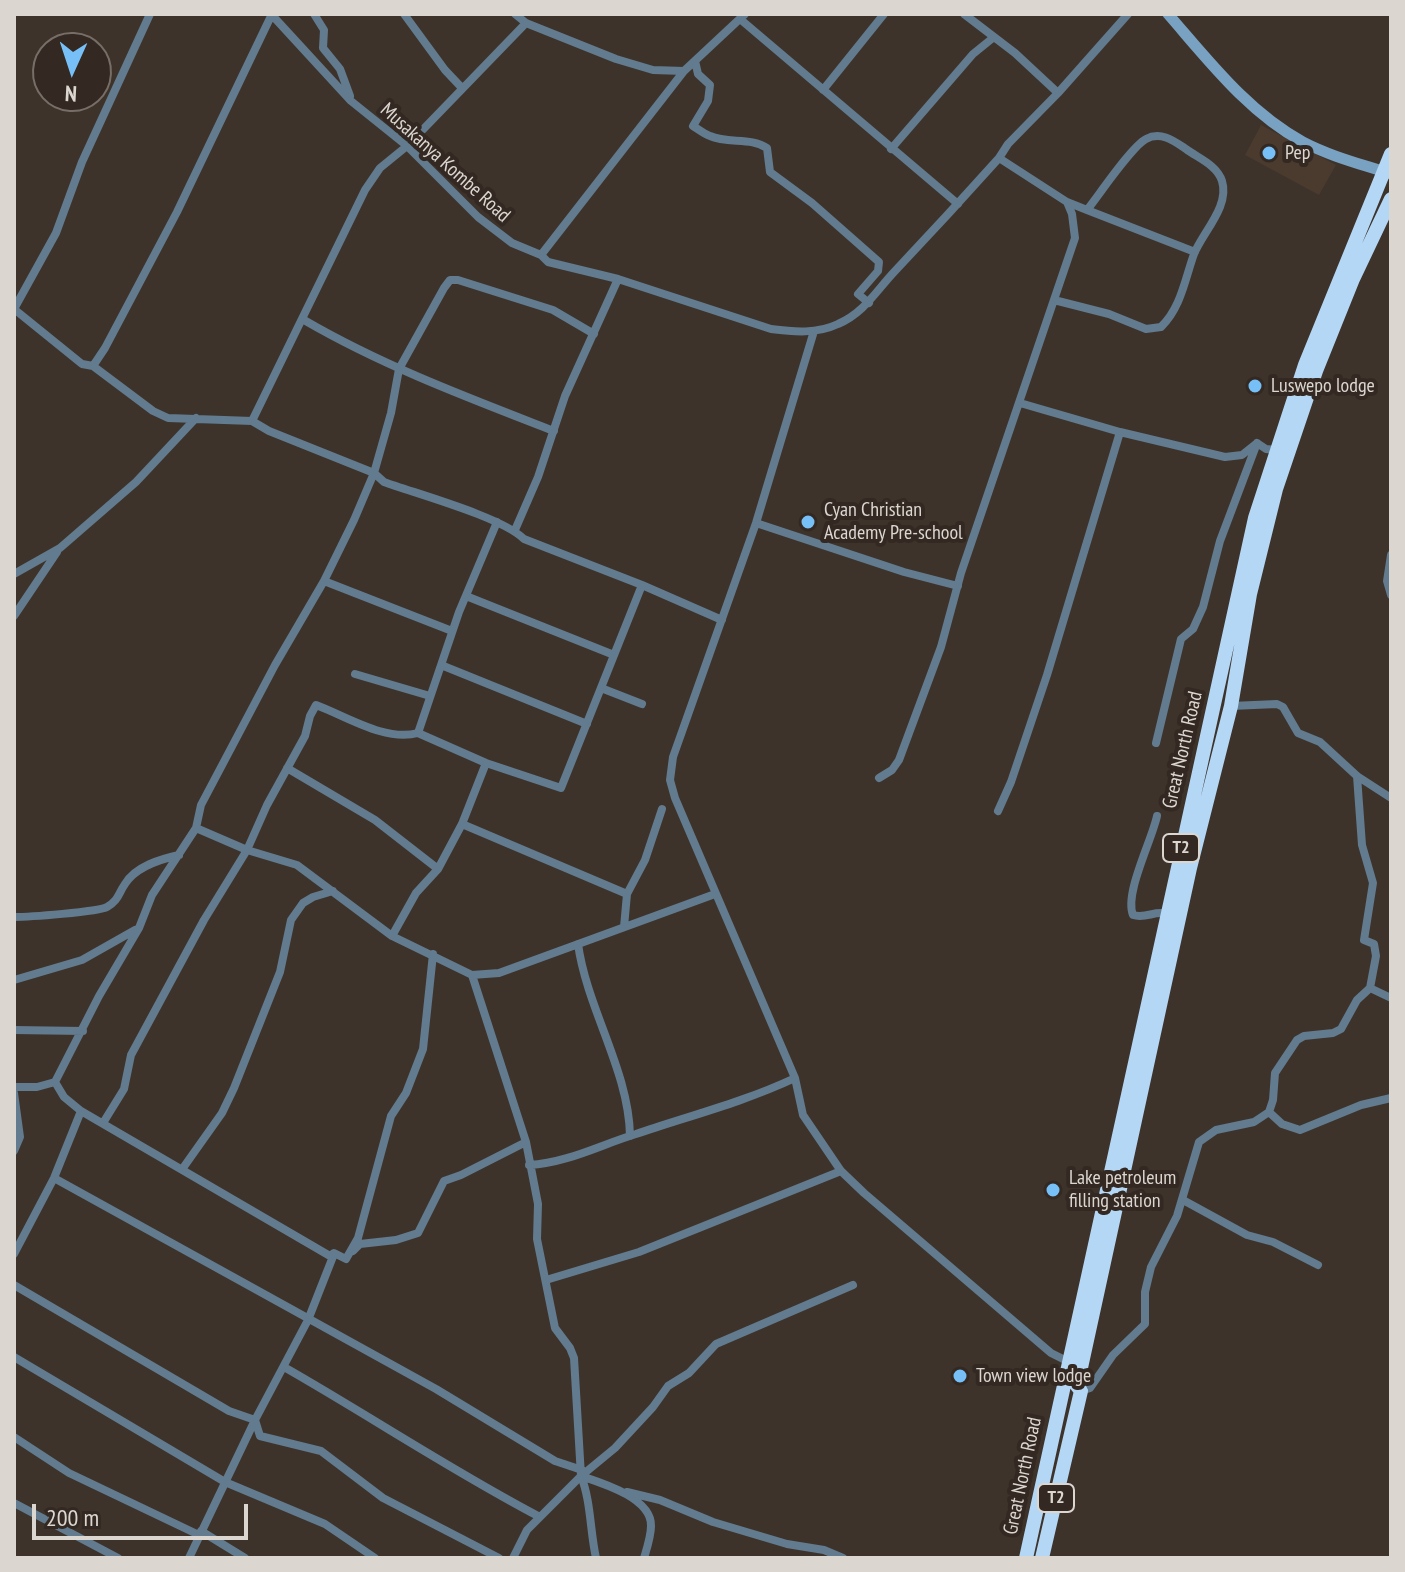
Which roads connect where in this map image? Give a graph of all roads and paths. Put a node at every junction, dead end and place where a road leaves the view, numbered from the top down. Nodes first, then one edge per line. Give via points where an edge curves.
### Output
1 (150, 14) edge
2 (272, 14) edge
3 (314, 14) edge
4 (404, 14) edge
5 (515, 14) edge
6 (884, 14) edge
7 (964, 14) edge
8 (1128, 14) edge
9 (1168, 14) edge
10 (743, 16) edge
11 (526, 23) junction
12 (994, 37) junction
13 (695, 61) junction
14 (684, 71) junction
15 (462, 88) junction
16 (823, 90) junction
17 (1058, 93) junction
18 (351, 101) junction
19 (407, 146) junction
20 (891, 149) junction
21 (1391, 154) edge
22 (999, 158) junction
23 (1387, 173) edge
24 (1391, 199) edge
25 (1067, 202) junction
26 (958, 204) junction
27 (1087, 210) junction
28 (1195, 252) junction
29 (541, 255) junction
30 (618, 279) junction
31 (1054, 300) junction
32 (869, 303) junction
33 (14, 309) edge
34 (304, 320) junction
35 (814, 331) junction
36 (594, 334) junction
37 (93, 366) junction
38 (399, 369) junction
39 (1020, 403) junction
40 (196, 418) junction
41 (252, 421) junction
42 (554, 431) junction
43 (1120, 432) junction
44 (1257, 443) junction
45 (1276, 450) junction
46 (374, 473) junction
47 (497, 522) junction
48 (756, 523) junction
49 (515, 530) junction
50 (60, 548) junction
51 (1391, 555) edge
52 (14, 574) edge
53 (324, 581) junction
54 (642, 585) junction
55 (958, 586) junction
56 (1391, 595) edge
57 (466, 596) junction
58 (14, 616) edge
59 (722, 620) junction
60 (452, 631) junction
61 (614, 655) junction
62 (441, 665) junction
63 (355, 674) dead end
64 (601, 688) junction
65 (430, 696) junction
66 (642, 704) dead end
67 (1231, 706) junction
68 (587, 724) junction
69 (418, 733) junction
70 (1156, 743) dead end
71 (486, 763) junction
72 (287, 768) junction
73 (1357, 776) junction
74 (879, 778) dead end
75 (1391, 798) edge
76 (662, 809) dead end
77 (998, 811) dead end
78 (1157, 816) dead end
79 (462, 824) junction
80 (196, 828) junction
81 (247, 850) junction
82 (179, 855) junction
83 (438, 869) junction
84 (333, 891) junction
85 (627, 894) junction
86 (715, 894) junction
87 (1168, 914) junction
88 (14, 917) edge
89 (624, 927) junction
90 (139, 928) junction
91 (392, 936) junction
92 (578, 944) junction
93 (433, 954) junction
94 (472, 975) junction
95 (14, 980) edge
96 (1370, 988) junction
97 (1391, 998) edge
98 (14, 1030) edge
99 (83, 1031) junction
100 (795, 1078) junction
101 (55, 1082) junction
102 (14, 1087) edge
103 (14, 1093) edge
104 (1391, 1098) edge
105 (81, 1111) junction
106 (1269, 1112) junction
107 (103, 1123) junction
108 (630, 1136) junction
109 (526, 1142) junction
110 (14, 1151) edge
111 (529, 1165) junction
112 (183, 1168) junction
113 (841, 1171) junction
114 (54, 1178) junction
115 (1183, 1200) junction
116 (334, 1253) junction
117 (14, 1254) edge
118 (346, 1259) junction
119 (1318, 1265) dead end
120 (546, 1280) junction
121 (14, 1285) edge
122 (853, 1285) dead end
123 (308, 1320) junction
124 (14, 1357) edge
125 (1076, 1364) junction
126 (284, 1367) junction
127 (1081, 1391) junction
128 (255, 1420) junction
129 (14, 1437) edge
130 (582, 1473) junction
131 (225, 1482) junction
132 (627, 1492) junction
133 (14, 1503) edge
134 (540, 1517) junction
135 (200, 1533) junction
136 (118, 1558) edge
137 (189, 1558) edge
138 (245, 1558) edge
139 (375, 1558) edge
140 (499, 1558) edge
141 (513, 1558) edge
142 (596, 1558) edge
143 (644, 1558) edge
144 (843, 1558) edge
145 (1026, 1558) edge
146 (1042, 1558) edge

1 - 33 street via 82,162 56,233
2 - 18 street, Musakanya Kombe Road
2 - 37 street via 177,212
3 - 18 street via 324,30 323,48 340,69
4 - 15 street
5 - 11 street
6 - 16 street
7 - 12 street
8 - 17 street
9 - 23 main road via 1236,91 1272,121 1337,157
10 - 13 street
10 - 16 street
11 - 14 street via 616,59 653,70
11 - 15 street
12 - 17 street
12 - 20 street
13 - 14 street
13 - 32 street via 698,74 710,85 705,108 693,126 710,137 767,148 770,172 879,262 878,271 858,294
14 - 29 street
15 - 19 street
16 - 20 street
17 - 22 street
18 - 19 street, Musakanya Kombe Road
19 - 29 street, Musakanya Kombe Road via 478,217 512,243
19 - 34 street via 380,168 365,190
20 - 26 street
21 - 23 highway, Great North Road / T2
22 - 25 street
22 - 26 street
23 - 45 highway, Great North Road / T2 via 1305,365
24 - 67 highway, Great North Road / T2 via 1353,279 1286,454 1250,594
25 - 27 street
25 - 31 street via 1075,238
26 - 32 street
27 - 28 street
27 - 28 street via 1145,139 1170,139 1217,171 1223,187 1222,202
28 - 31 street via 1184,289 1161,327 1146,329
29 - 30 street, Musakanya Kombe Road via 548,262
30 - 35 street, Musakanya Kombe Road via 771,329
30 - 36 street
31 - 39 street
32 - 35 street via 838,324
33 - 37 street via 82,364
34 - 38 street
34 - 41 street
35 - 48 street
36 - 38 street via 553,310 453,280
36 - 42 street
37 - 40 street via 153,411 168,418
38 - 42 street
38 - 46 street
39 - 43 street
39 - 55 street
40 - 41 street
40 - 50 street via 136,482
41 - 46 street
42 - 49 street
43 - 44 street via 1225,457 1242,455
43 - 77 street via 1047,675
44 - 45 street
44 - 70 street via 1220,541 1203,607 1193,629 1181,639
45 - 87 highway, Great North Road / T2 via 1248,548
46 - 47 street via 384,482
46 - 53 street
47 - 49 street
47 - 57 street
48 - 55 street
48 - 59 street
49 - 54 street via 524,539
50 - 52 street
50 - 58 street
51 - 56 street
53 - 60 street
53 - 80 street via 201,805
54 - 59 street
54 - 61 street
55 - 74 street via 899,760
57 - 60 street
57 - 61 street
59 - 86 street via 673,757 670,780
60 - 62 street
61 - 64 street
62 - 65 street
62 - 68 street
63 - 65 street
64 - 66 street
64 - 68 street
65 - 69 street
67 - 73 street via 1283,707 1298,733 1320,742
67 - 125 highway, Great North Road / T2
68 - 71 street via 561,788
69 - 71 street
69 - 72 street via 386,732 316,705
71 - 79 street
72 - 81 street
72 - 83 street via 375,820
73 - 75 street
73 - 96 street via 1362,845 1373,883 1364,940 1376,950
76 - 85 street
78 - 87 street via 1131,911 1142,917 1159,911
79 - 83 street
79 - 85 street
80 - 81 street
80 - 82 street
81 - 84 street via 297,865
81 - 107 street via 131,1055 124,1089
82 - 88 street via 141,870 125,882 120,898 103,910
82 - 90 street via 152,895
83 - 91 street via 416,893
84 - 91 street
84 - 112 street via 303,903 291,920 280,972 234,1088
85 - 89 street
86 - 89 street
86 - 100 street
87 - 125 highway, Great North Road / T2
89 - 92 street
90 - 95 street via 82,960
90 - 99 street
91 - 93 street
92 - 94 street via 499,973
92 - 108 street via 581,969 626,1098
93 - 94 street
93 - 118 street via 423,1049 391,1116 358,1238
94 - 109 street
96 - 97 street
96 - 106 street via 1341,1029 1297,1040 1275,1073
98 - 99 street
99 - 101 street
100 - 108 street
100 - 113 street via 803,1115
101 - 102 street
101 - 105 street
103 - 110 street via 20,1137
104 - 106 street via 1303,1129 1282,1124
105 - 107 street
105 - 114 street
106 - 115 street via 1254,1122 1216,1130 1199,1142
107 - 112 street
108 - 111 street via 549,1164
109 - 111 street
109 - 118 street via 444,1181 418,1233 360,1244
111 - 120 street via 536,1185 537,1239
112 - 116 street via 330,1256
113 - 120 street via 639,1252
113 - 125 street via 1051,1353
114 - 117 street
114 - 123 street
115 - 119 street
115 - 127 street via 1151,1267 1145,1324 1113,1355 1090,1388
116 - 118 street
116 - 123 street
120 - 130 street via 555,1328 574,1358
121 - 128 street via 229,1411
122 - 130 street via 716,1344 689,1373 668,1386 615,1448
123 - 126 street
123 - 130 street
124 - 131 street
125 - 127 highway, Great North Road / T2
125 - 145 highway, Great North Road / T2
126 - 128 street
126 - 134 street
127 - 146 highway, Great North Road / T2
128 - 131 street
128 - 140 street via 260,1436 321,1451 383,1498
129 - 135 street via 69,1473
130 - 132 street
130 - 134 street
130 - 142 street
131 - 135 street
131 - 139 street via 325,1524
132 - 143 street via 652,1525
132 - 144 street via 724,1526
133 - 136 street
134 - 141 street
135 - 137 street
135 - 138 street

